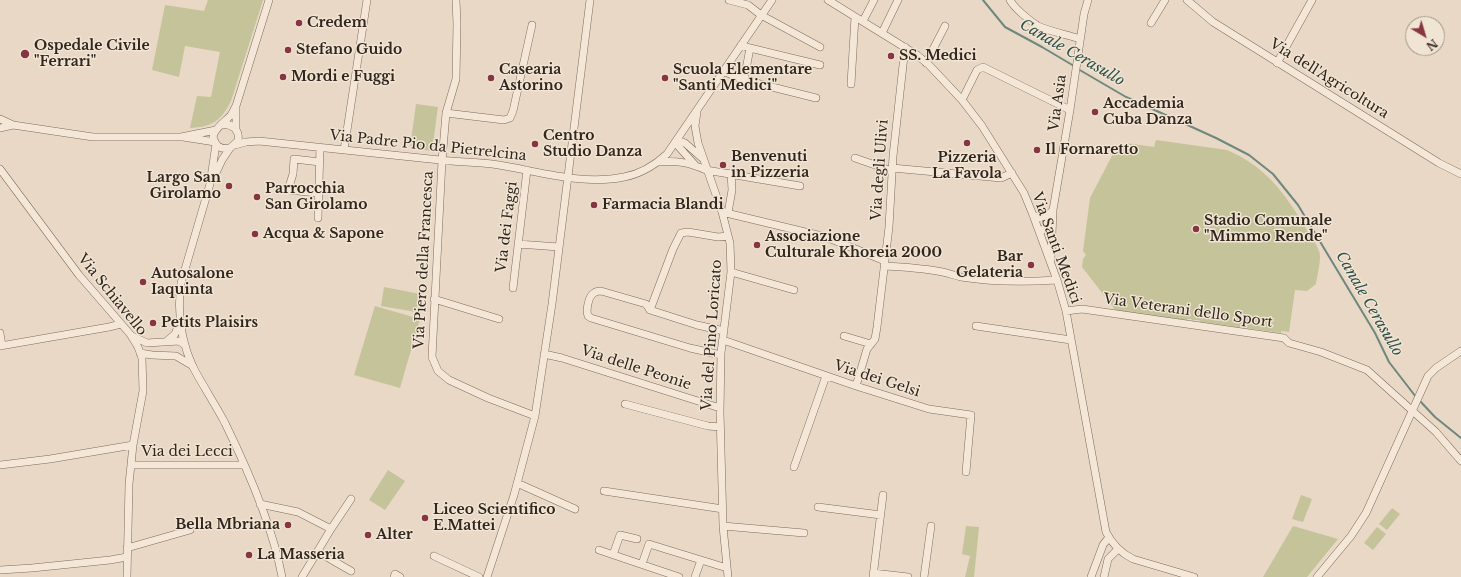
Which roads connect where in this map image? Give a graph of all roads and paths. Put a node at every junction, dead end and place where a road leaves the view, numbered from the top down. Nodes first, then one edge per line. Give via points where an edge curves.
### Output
1 (269, 0) edge
2 (367, 0) edge
3 (456, 0) edge
4 (590, 0) edge
5 (730, 0) edge
6 (772, 0) edge
7 (828, 0) edge
8 (874, 0) edge
9 (898, 0) edge
10 (1010, 0) edge
11 (1088, 0) edge
12 (1165, 0) edge
13 (1187, 0) edge
14 (1198, 0) edge
15 (1312, 0) edge
16 (1196, 7) junction
17 (761, 15) junction
18 (856, 16) junction
19 (863, 21) junction
20 (1151, 23) dead end
21 (532, 25) dead end
22 (944, 26) dead end
23 (882, 33) junction
24 (1080, 39) junction
25 (741, 45) junction
26 (820, 47) dead end
27 (905, 47) junction
28 (750, 48) junction
29 (926, 63) junction
30 (1277, 63) junction
31 (820, 65) dead end
32 (723, 71) junction
33 (744, 80) junction
34 (851, 84) dead end
35 (816, 98) dead end
36 (962, 100) junction
37 (236, 106) junction
38 (698, 109) junction
39 (1070, 110) junction
40 (446, 113) junction
41 (0, 119) edge
42 (13, 125) junction
43 (219, 127) junction
44 (0, 128) edge
45 (236, 130) junction
46 (181, 137) junction
47 (677, 140) junction
48 (259, 141) junction
49 (216, 143) junction
50 (233, 146) junction
51 (320, 147) junction
52 (344, 150) junction
53 (702, 158) junction
54 (855, 158) dead end
55 (442, 160) junction
56 (320, 162) junction
57 (658, 162) junction
58 (695, 165) junction
59 (0, 169) edge
60 (892, 169) junction
61 (527, 170) junction
62 (706, 170) junction
63 (731, 173) junction
64 (1012, 173) junction
65 (1461, 174) edge
66 (568, 177) junction
67 (210, 184) junction
68 (800, 186) dead end
69 (318, 193) junction
70 (1053, 210) junction
71 (725, 213) junction
72 (1034, 215) junction
73 (318, 218) dead end
74 (1052, 230) junction
75 (1040, 234) junction
76 (728, 236) junction
77 (518, 244) junction
78 (559, 247) junction
79 (1051, 263) junction
80 (885, 264) junction
81 (731, 272) junction
82 (1057, 280) junction
83 (513, 288) dead end
84 (794, 290) dead end
85 (434, 299) junction
86 (650, 310) junction
87 (1066, 311) junction
88 (499, 319) dead end
89 (180, 322) junction
90 (121, 324) junction
91 (976, 326) dead end
92 (724, 331) junction
93 (0, 333) edge
94 (130, 334) junction
95 (844, 336) dead end
96 (722, 340) junction
97 (1071, 340) junction
98 (167, 341) junction
99 (147, 343) junction
100 (870, 344) junction
101 (1, 346) edge
102 (186, 347) junction
103 (139, 350) junction
104 (1461, 351) edge
105 (544, 354) junction
106 (152, 355) junction
107 (176, 356) junction
108 (721, 356) junction
109 (193, 366) junction
110 (143, 371) junction
111 (826, 376) junction
112 (856, 386) junction
113 (625, 404) dead end
114 (720, 408) junction
115 (1412, 411) junction
116 (535, 416) junction
117 (720, 428) junction
118 (133, 445) junction
119 (1461, 461) edge
120 (131, 464) junction
121 (0, 465) edge
122 (244, 465) junction
123 (794, 467) dead end
124 (966, 472) dead end
125 (517, 483) junction
126 (604, 491) dead end
127 (883, 495) dead end
128 (351, 499) dead end
129 (260, 504) junction
130 (818, 506) dead end
131 (575, 509) dead end
132 (723, 509) junction
133 (880, 515) junction
134 (723, 526) junction
135 (931, 526) dead end
136 (331, 529) junction
137 (190, 530) dead end
138 (804, 532) dead end
139 (1109, 537) junction
140 (636, 539) dead end
141 (1103, 545) junction
142 (127, 548) junction
143 (1118, 549) junction
144 (599, 550) dead end
145 (318, 552) junction
146 (613, 555) junction
147 (126, 556) junction
148 (434, 556) dead end
149 (700, 560) junction
150 (1108, 560) junction
151 (642, 564) junction
152 (727, 568) junction
153 (0, 570) edge
154 (351, 571) dead end
155 (873, 575) edge
156 (127, 577) edge
157 (282, 577) edge
158 (302, 577) edge
159 (394, 577) edge
160 (400, 577) edge
161 (479, 577) edge
162 (486, 577) edge
163 (679, 577) edge
164 (695, 577) edge
165 (728, 577) edge
166 (908, 577) edge
167 (924, 577) edge
168 (1091, 577) edge
169 (1104, 577) edge
170 (1194, 577) edge
171 (1317, 577) edge

1 - 37 street
2 - 52 street
3 - 40 street, Via Piero della Francesca via 456,79
4 - 66 street
5 - 17 street via 748,5
6 - 17 street, Via Padre Pio da Pietrelcina
7 - 18 street, Via Santi Medici
8 - 19 street
9 - 23 street
10 - 24 street via 1038,26
11 - 24 street, Via Asia
12 - 20 street
13 - 16 street, Via dell'Agricoltura
14 - 16 street
15 - 30 street
16 - 30 street, Via dell'Agricoltura via 1213,22
17 - 25 street, Via Padre Pio da Pietrelcina
17 - 26 street
18 - 19 street, Via Santi Medici
18 - 34 street
19 - 23 street, Via Santi Medici
21 - 40 street via 510,118 504,120
22 - 29 street
23 - 27 street, Via Santi Medici
24 - 39 street, Via Asia
25 - 28 street
25 - 32 street, Via Padre Pio da Pietrelcina
27 - 29 street, Via Santi Medici
27 - 60 street, Via degli Ulivi
28 - 31 street
28 - 33 street
29 - 36 street, Via Santi Medici
30 - 65 street, Via dell'Agricoltura
32 - 33 street
32 - 38 street, Via Padre Pio da Pietrelcina
33 - 35 street
36 - 39 street via 977,70 983,67
36 - 64 street, Via Santi Medici
37 - 43 street
37 - 45 street
38 - 47 street, Via Padre Pio da Pietrelcina
38 - 53 street, Via del Pino Loricato via 695,126
39 - 70 street, Via Asia
40 - 55 street, Via Piero della Francesca
41 - 42 street
42 - 44 street
42 - 46 street via 93,137
43 - 45 street via 229,124
43 - 46 street
43 - 49 street via 214,134
45 - 48 street, Via Padre Pio da Pietrelcina via 246,137
45 - 50 street via 238,138
46 - 49 street
47 - 53 street
47 - 57 street, Via Padre Pio da Pietrelcina
47 - 58 street via 679,147
48 - 50 street, Via Padre Pio da Pietrelcina
48 - 51 street, Via Padre Pio da Pietrelcina
49 - 50 street via 223,148
49 - 67 street
50 - 67 street via 222,160
51 - 52 street, Via Padre Pio da Pietrelcina
51 - 56 street
52 - 55 street, Via Padre Pio da Pietrelcina
53 - 62 street, Via del Pino Loricato
54 - 60 street
55 - 61 street, Via Padre Pio da Pietrelcina
55 - 85 street, Via Piero della Francesca
56 - 69 street
56 - 69 street via 294,159 288,190
57 - 58 street via 682,161
57 - 66 street, Via Padre Pio da Pietrelcina via 625,177
58 - 62 street
59 - 90 street, Via Schiavello via 79,274
60 - 64 street via 1001,178
60 - 80 street, Via degli Ulivi
61 - 66 street, Via Padre Pio da Pietrelcina
61 - 77 street, Via dei Faggi
62 - 63 street
62 - 71 street, Via del Pino Loricato
63 - 68 street
63 - 71 street via 732,190
64 - 72 street, Via Santi Medici
66 - 78 street
67 - 89 street via 181,284
69 - 73 street
70 - 72 street via 1046,217
70 - 74 street, Via Asia
70 - 75 street, Via Asia
71 - 76 street, Via del Pino Loricato
71 - 80 street via 826,237
72 - 75 street, Via Santi Medici
74 - 75 street via 1045,235
74 - 79 street, Via Asia
75 - 79 street, Via Santi Medici
76 - 81 street, Via del Pino Loricato
76 - 86 street via 688,232 681,234 673,248
77 - 78 street
77 - 83 street, Via dei Faggi
78 - 105 street
79 - 82 street, Via Santi Medici
80 - 82 street via 992,280
80 - 100 street, Via degli Ulivi via 877,327
81 - 84 street
81 - 92 street, Via del Pino Loricato
82 - 87 street, Via Santi Medici
85 - 88 street
85 - 116 street, Via Piero della Francesca via 432,357 438,371 449,380
86 - 92 street
86 - 108 street via 646,304 601,291 591,295 587,313 591,318
87 - 97 street, Via Santi Medici
87 - 115 street, Via Veterani dello Sport via 1082,309 1284,338 1290,343 1367,370
89 - 98 street via 175,334
89 - 102 street
90 - 94 street, Via Schiavello
90 - 101 street
91 - 97 street
92 - 96 street, Via del Pino Loricato
93 - 101 street
94 - 99 street
94 - 103 street, Via Schiavello
95 - 100 street
96 - 108 street, Via del Pino Loricato
96 - 111 street, Via dei Gelsi
97 - 139 street, Via Santi Medici via 1103,524
98 - 99 street
98 - 102 street via 179,341
99 - 103 street
100 - 112 street, Via degli Ulivi
102 - 107 street
102 - 109 street
103 - 106 street
103 - 110 street, Via Schiavello
104 - 115 street via 1428,376
105 - 114 street, Via delle Peonie
105 - 116 street
106 - 107 street
106 - 110 street
107 - 109 street
108 - 114 street, Via del Pino Loricato
109 - 122 street
110 - 118 street, Via Schiavello via 143,391
111 - 112 street, Via dei Gelsi
111 - 123 street
112 - 124 street, Via dei Gelsi via 929,409 971,415
113 - 117 street
114 - 117 street, Via del Pino Loricato
115 - 119 street, Via Veterani dello Sport via 1436,432
115 - 171 street via 1366,513 1351,536
116 - 125 street
117 - 132 street, Via del Pino Loricato
118 - 120 street, Via Schiavello
118 - 121 street
120 - 122 street, Via dei Lecci
120 - 142 street, Via Schiavello
122 - 129 street
125 - 131 street
125 - 162 street
126 - 132 street
127 - 133 street
128 - 136 street
129 - 136 street via 298,512
129 - 157 street
130 - 133 street
132 - 134 street, Via del Pino Loricato
133 - 155 street
134 - 138 street
134 - 152 street, Via del Pino Loricato
135 - 167 street
136 - 145 street
137 - 142 street
139 - 141 street
139 - 143 street, Via Santi Medici
140 - 146 street via 620,535
141 - 150 street
141 - 168 street
142 - 147 street, Via Schiavello
143 - 150 street
143 - 170 street, Via Santi Medici via 1133,559
144 - 146 street
145 - 154 street
145 - 158 street
146 - 151 street
147 - 153 street via 110,560
147 - 156 street, Via Schiavello
148 - 161 street
149 - 151 street via 649,544
149 - 152 street
149 - 164 street
150 - 169 street
151 - 163 street
152 - 165 street, Via del Pino Loricato
155 - 166 street
159 - 160 street via 395,574

